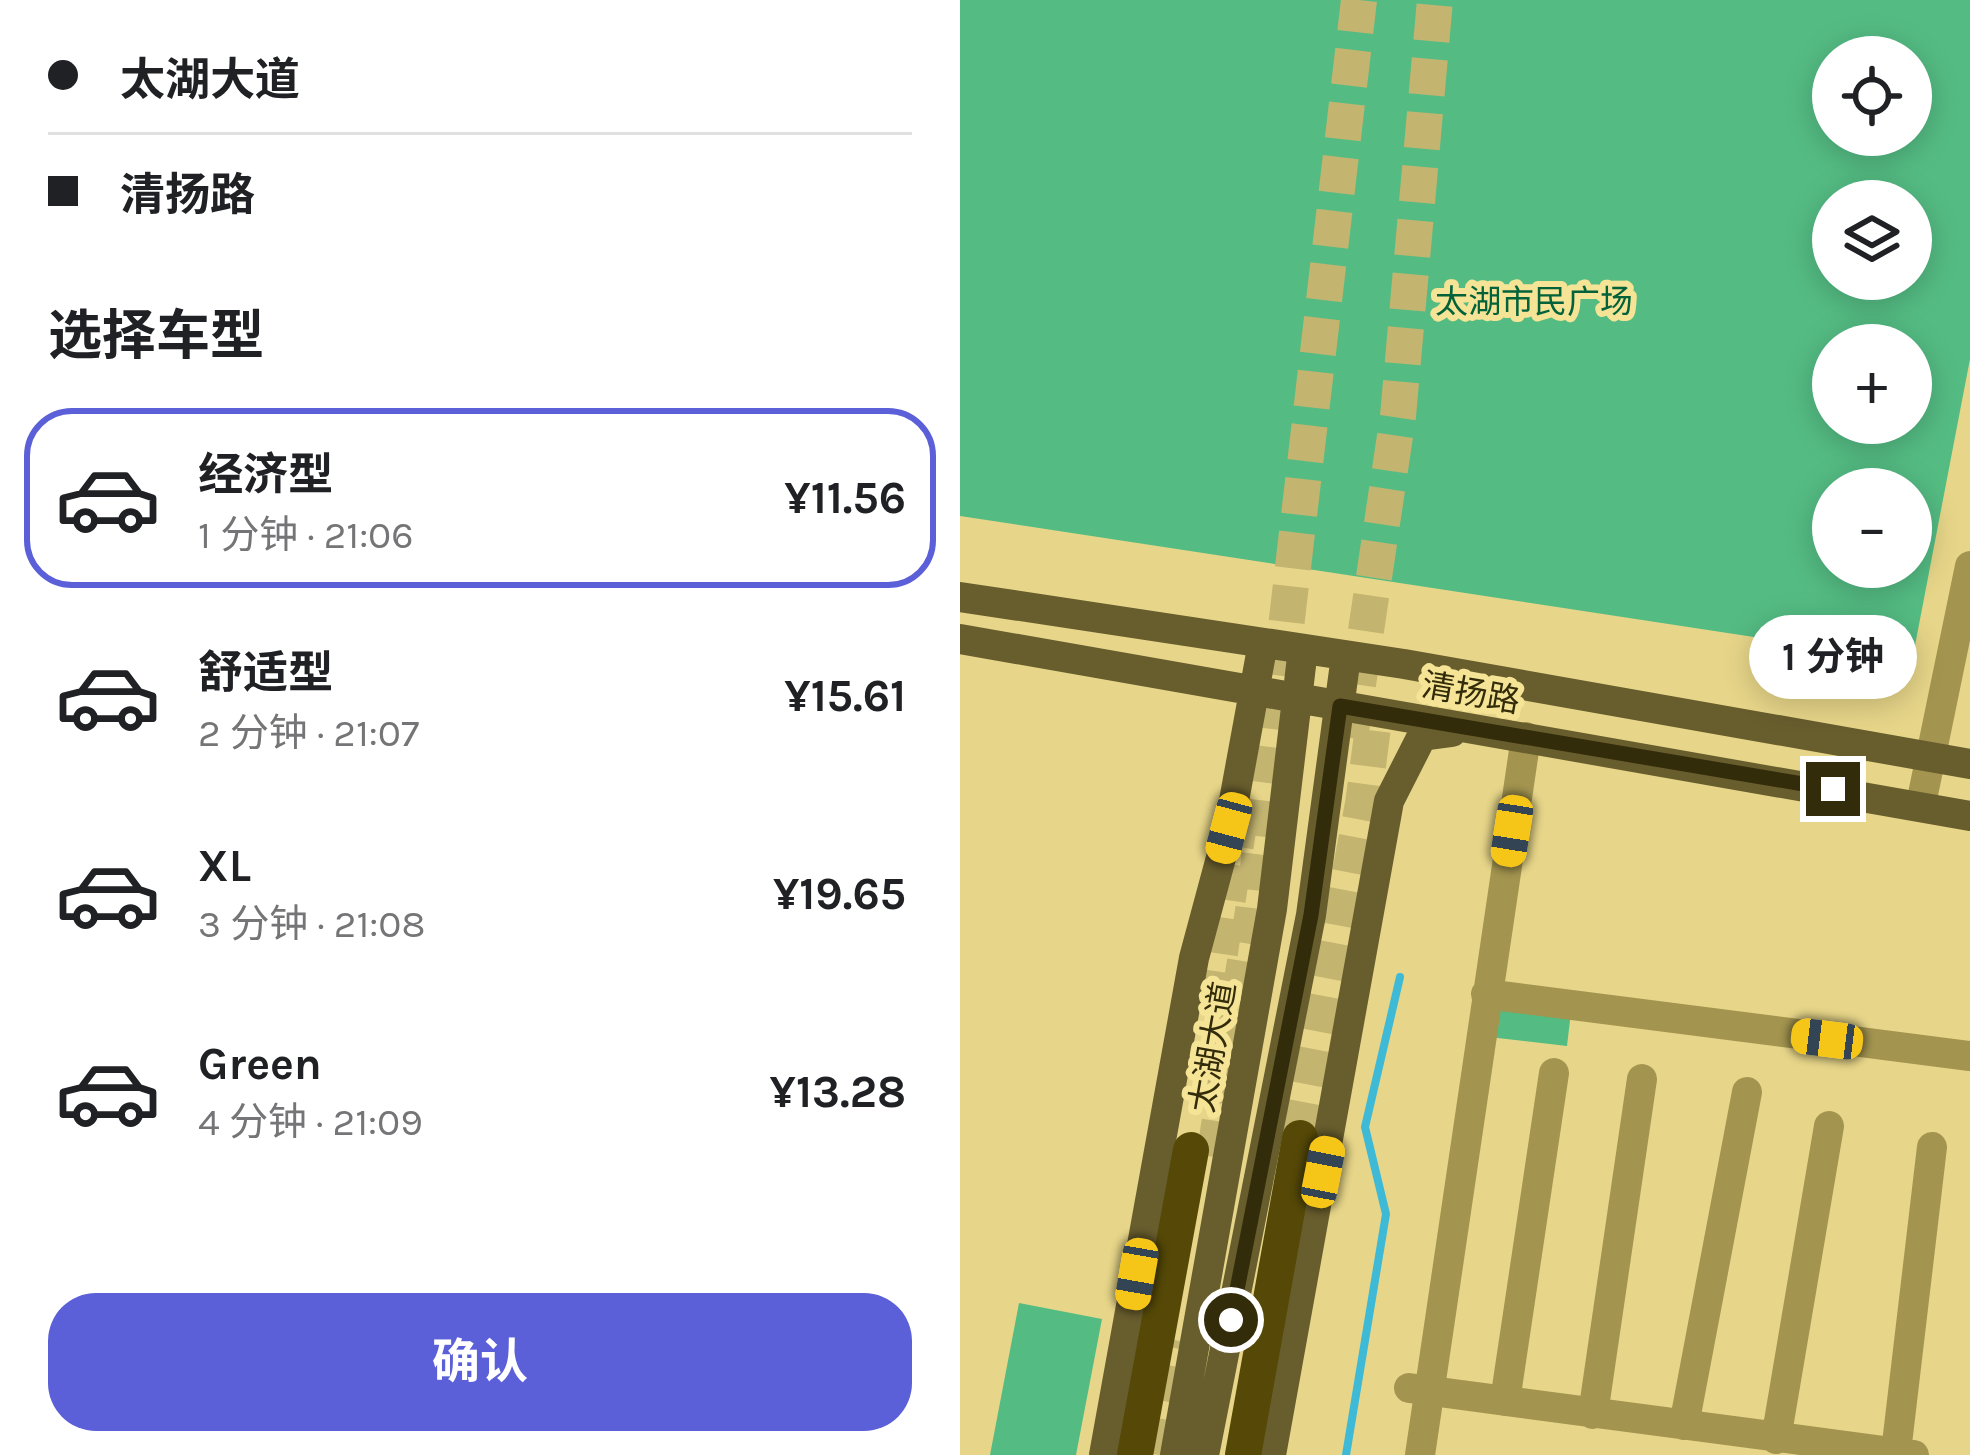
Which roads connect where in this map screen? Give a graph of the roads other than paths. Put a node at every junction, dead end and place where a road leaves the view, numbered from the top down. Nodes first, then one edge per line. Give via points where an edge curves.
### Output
1 (1970, 566) edge
2 (960, 597) edge
3 (960, 639) edge
4 (1263, 644) junction
5 (1303, 649) junction
6 (1346, 656) junction
7 (1254, 688) junction
8 (1297, 698) junction
9 (1340, 706) junction
10 (1476, 729) junction
11 (1526, 737) junction
12 (1933, 755) junction
13 (1970, 764) edge
14 (1921, 804) junction
15 (1970, 816) edge
16 (1486, 994) junction
17 (1970, 1056) edge
18 (1554, 1073) dead end
19 (1642, 1078) dead end
20 (1748, 1092) dead end
21 (1829, 1126) dead end
22 (1300, 1138) tunnel mouth
23 (1932, 1147) dead end
24 (1191, 1150) tunnel mouth
25 (1420, 1389) junction
26 (1504, 1401) junction
27 (1593, 1414) junction
28 (1684, 1425) junction
29 (1776, 1439) junction
30 (1905, 1454) edge
31 (1104, 1455) edge
32 (1136, 1455) edge
33 (1174, 1455) edge
34 (1204, 1455) edge
35 (1243, 1455) edge
36 (1271, 1455) edge
37 (1420, 1455) edge

1 - 12 street
2 - 4 main road, 清扬路
3 - 7 main road, 清扬路
4 - 5 main road, 清扬路
4 - 7 main road
5 - 6 main road, 清扬路
5 - 8 main road, 太湖大道
6 - 9 main road
6 - 12 main road, 清扬路
7 - 8 main road, 清扬路
7 - 31 main road via 1194,958
8 - 9 main road, 清扬路
8 - 33 main road, 太湖大道 via 1272,909
9 - 10 main road, 清扬路
9 - 34 main road via 1311,915
10 - 11 main road, 清扬路
10 - 36 main road via 1422,736 1389,801
11 - 14 main road, 清扬路
11 - 16 street
12 - 13 main road, 清扬路
12 - 14 street
14 - 15 main road, 清扬路
16 - 17 street
16 - 25 street
18 - 26 street
19 - 27 street
20 - 28 street
21 - 29 street
22 - 35 highway
23 - 30 street
24 - 32 highway
25 - 26 street
25 - 37 street
26 - 27 street
27 - 28 street
28 - 29 street
29 - 30 street

